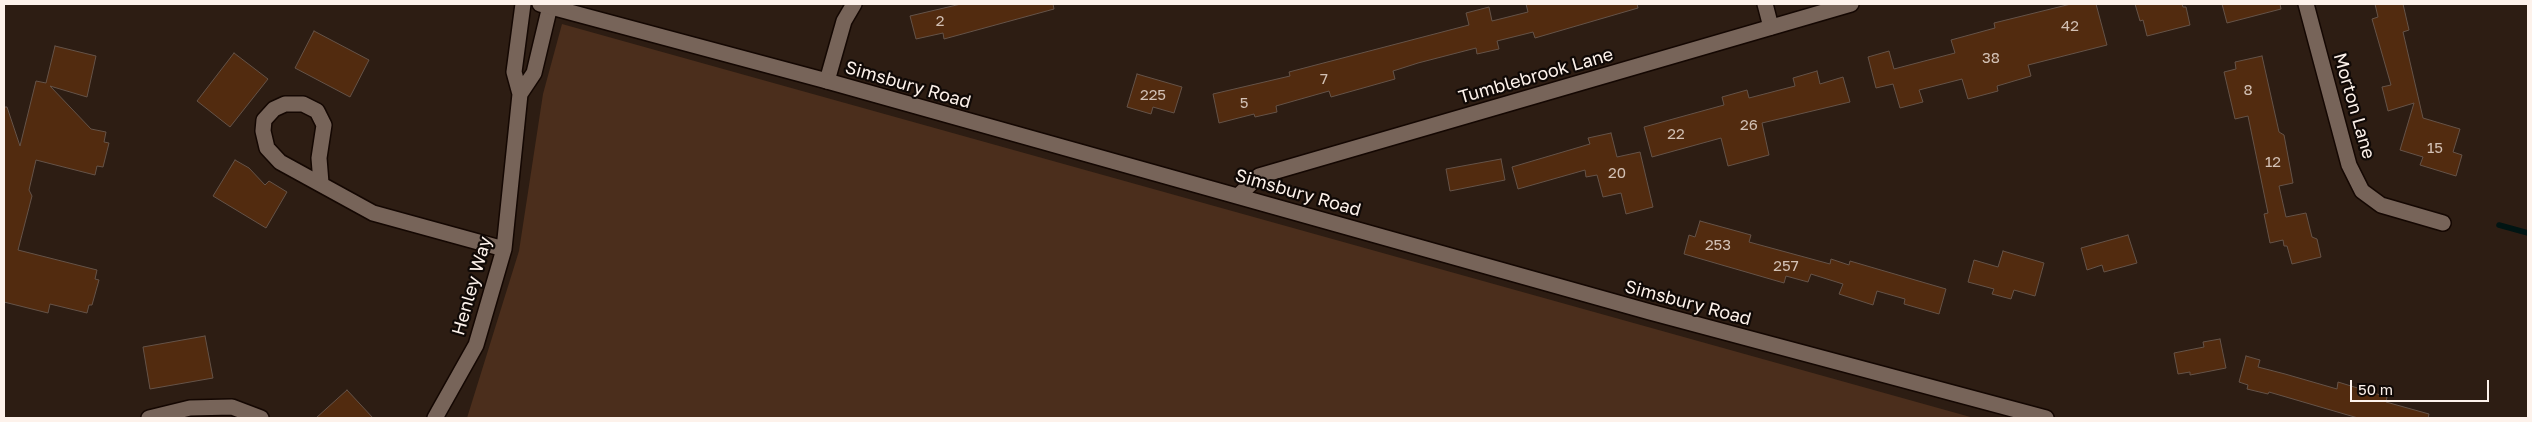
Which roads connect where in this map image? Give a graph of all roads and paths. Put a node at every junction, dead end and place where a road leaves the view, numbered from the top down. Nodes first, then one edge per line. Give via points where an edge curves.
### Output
1 (523, 4) edge
2 (854, 4) edge
3 (1765, 4) edge
4 (1851, 4) edge
5 (2306, 4) edge
6 (545, 5) edge
7 (1771, 27) junction
8 (827, 81) junction
9 (520, 94) junction
10 (321, 183) junction
11 (1238, 196) junction
12 (2443, 223) dead end
13 (504, 249) junction
14 (149, 418) edge
15 (261, 418) edge
16 (435, 418) edge
17 (2046, 418) edge

1 - 9 street, Henley Way via 514,72
2 - 8 street via 844,21
3 - 7 street
4 - 7 street, Tumblebrook Lane
5 - 12 street, Morton Lane via 2349,165 2362,191 2381,205
6 - 8 street, Simsbury Road
6 - 9 street, Henley Way via 534,73
7 - 11 street, Tumblebrook Lane via 1259,176
8 - 11 street, Simsbury Road
9 - 13 street, Henley Way
10 - 10 street via 280,162 267,148 264,120 274,109 285,104 303,104 317,111 324,125 319,158
10 - 13 street via 373,213
11 - 17 street, Simsbury Road via 1650,312
13 - 16 street, Henley Way via 476,345
14 - 15 street via 190,408 216,407 232,407

